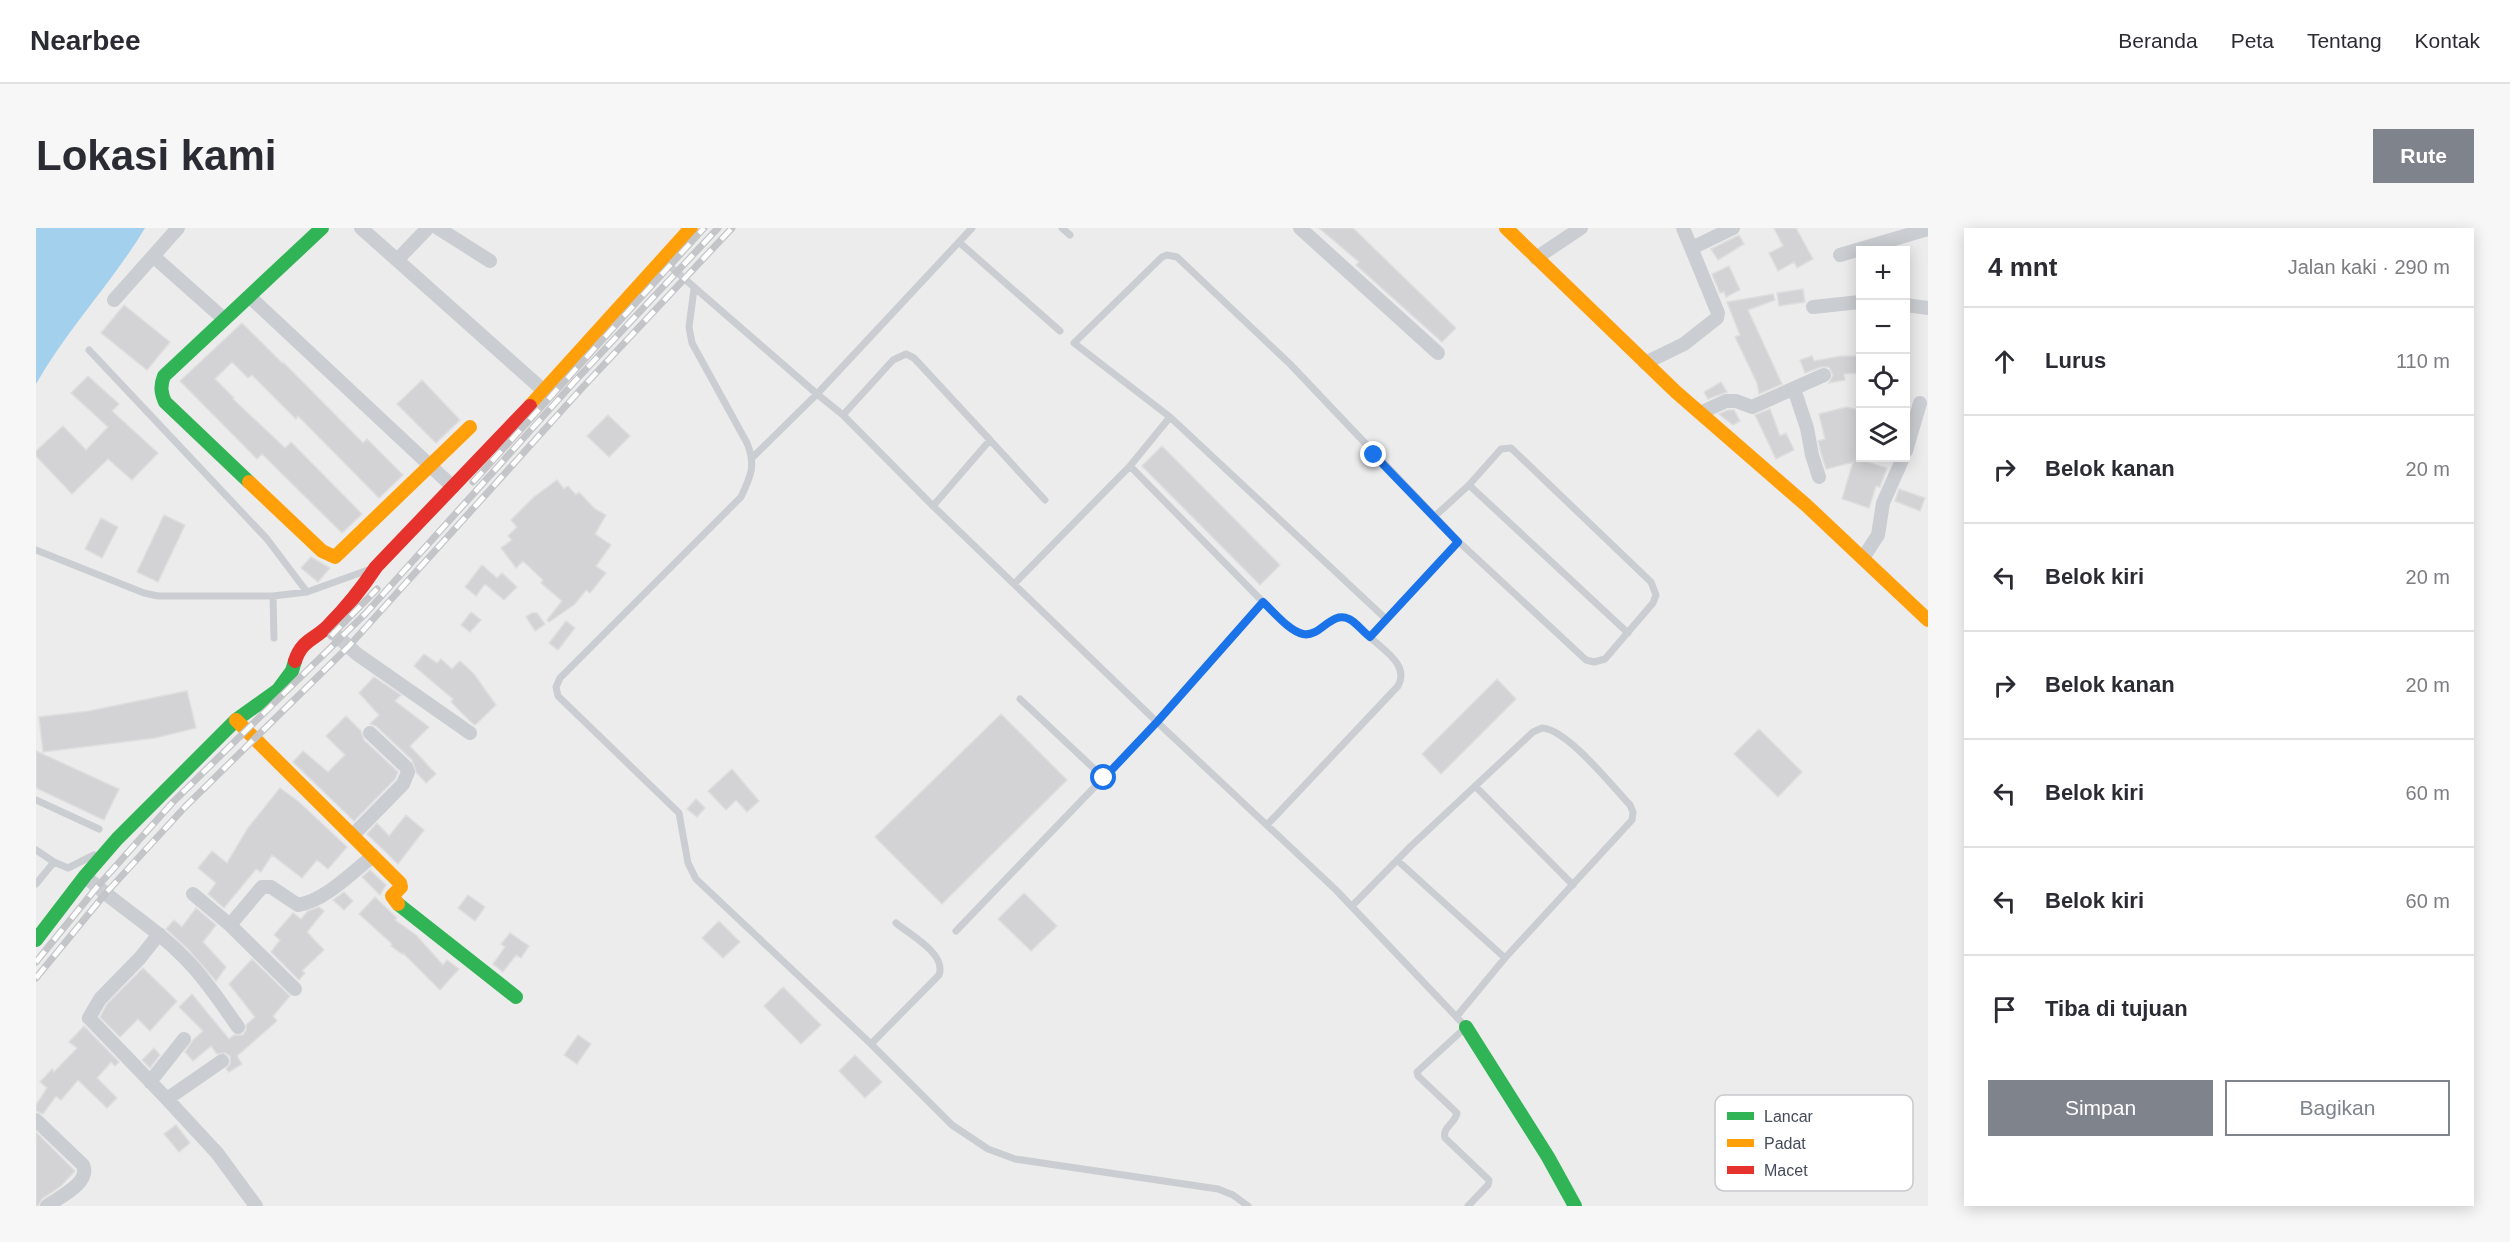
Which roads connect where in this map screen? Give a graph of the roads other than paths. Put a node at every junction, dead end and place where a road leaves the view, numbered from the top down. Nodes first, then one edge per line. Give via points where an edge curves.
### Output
1 (178, 228) edge
2 (322, 228) edge
3 (361, 228) edge
4 (428, 228) edge
5 (438, 228) edge
6 (691, 228) edge
7 (972, 228) edge
8 (1062, 228) edge
9 (1300, 228) edge
10 (1506, 228) edge
11 (1581, 228) edge
12 (1683, 228) edge
13 (1733, 228) edge
14 (1928, 229) edge
15 (1070, 235) dead end
16 (960, 243) junction
17 (1692, 248) junction
18 (1840, 255) dead end
19 (153, 256) junction
20 (1536, 258) junction
21 (662, 259) junction
22 (397, 260) junction
23 (490, 261) dead end
24 (694, 289) junction
25 (250, 297) junction
26 (114, 300) dead end
27 (1856, 302) edge
28 (1813, 306) dead end
29 (1910, 306) edge
30 (1928, 308) edge
31 (224, 319) junction
32 (1060, 331) dead end
33 (89, 350) dead end
34 (1438, 353) dead end
35 (1645, 363) junction
36 (1824, 375) dead end
37 (1794, 389) junction
38 (543, 390) junction
39 (817, 394) junction
40 (1924, 400) edge
41 (1910, 404) edge
42 (1700, 413) junction
43 (843, 415) junction
44 (1170, 417) junction
45 (470, 427) dead end
46 (1910, 438) edge
47 (990, 440) junction
48 (753, 457) junction
49 (1901, 462) edge
50 (430, 466) junction
51 (1130, 466) junction
52 (1819, 477) dead end
53 (1468, 485) junction
54 (453, 488) junction
55 (1045, 500) dead end
56 (933, 506) junction
57 (1434, 517) junction
58 (1458, 542) junction
59 (36, 550) edge
60 (1863, 558) junction
61 (376, 567) junction
62 (1015, 583) junction
63 (307, 592) junction
64 (273, 596) junction
65 (1263, 602) junction
66 (1386, 620) junction
67 (1928, 620) edge
68 (327, 627) junction
69 (1628, 633) junction
70 (1370, 637) junction
71 (274, 638) dead end
72 (1020, 699) dead end
73 (236, 720) junction
74 (1157, 722) junction
75 (370, 733) dead end
76 (470, 733) dead end
77 (1104, 778) junction
78 (1474, 786) junction
79 (36, 800) edge
80 (1267, 825) junction
81 (99, 829) dead end
82 (352, 835) junction
83 (110, 847) junction
84 (36, 850) edge
85 (373, 856) junction
86 (1397, 860) junction
87 (54, 862) junction
88 (85, 876) junction
89 (36, 884) edge
90 (1573, 885) junction
91 (193, 894) dead end
92 (1352, 906) junction
93 (896, 923) dead end
94 (230, 925) junction
95 (956, 931) dead end
96 (159, 934) junction
97 (36, 940) edge
98 (1505, 958) junction
99 (295, 988) dead end
100 (516, 997) dead end
101 (1457, 1016) junction
102 (238, 1027) dead end
103 (1466, 1027) junction
104 (184, 1039) dead end
105 (871, 1044) junction
106 (222, 1061) dead end
107 (150, 1082) junction
108 (167, 1099) junction
109 (36, 1120) edge
110 (47, 1206) edge
111 (256, 1206) edge
112 (1248, 1206) edge
113 (1469, 1206) edge
114 (1575, 1206) edge

1 - 19 street
2 - 25 street
3 - 22 street
4 - 22 street
5 - 23 street
6 - 21 street
7 - 16 lane
8 - 15 lane
9 - 34 street
10 - 20 street
11 - 20 street
12 - 17 street
13 - 17 street
14 - 18 street
16 - 32 lane
16 - 39 lane
17 - 35 street via 1718,309 1716,318 1684,344
19 - 26 street
19 - 31 street
20 - 35 street
21 - 24 lane
21 - 38 street
22 - 38 street
24 - 39 lane
24 - 48 lane via 689,327 692,343
25 - 31 street
25 - 50 street
27 - 28 street
29 - 30 street
31 - 50 street via 164,376 160,392 165,402 322,551 330,556 339,555
33 - 63 lane via 267,539
35 - 42 street
36 - 37 street
37 - 42 street via 1752,407 1731,400
37 - 52 street
38 - 54 street
39 - 43 lane
39 - 48 lane
40 - 41 street
40 - 46 street
42 - 60 street
43 - 47 lane via 892,360 906,354
43 - 56 lane
44 - 51 lane
44 - 57 lane via 1074,343 1162,257 1172,255 1290,364
44 - 66 lane
45 - 50 street
47 - 55 lane
47 - 56 lane
48 - 105 lane via 750,479 741,497 569,667 556,687 558,696 678,813 687,863 696,879
49 - 60 street via 1883,503 1878,535
50 - 54 street
51 - 62 lane
51 - 65 lane
53 - 57 lane
53 - 69 lane
53 - 69 lane via 1501,449 1516,450 1651,582 1656,596 1653,603
54 - 61 street
56 - 62 lane
57 - 58 lane
58 - 66 lane
58 - 69 lane via 1586,660 1605,659
59 - 64 lane via 158,596
60 - 67 street
61 - 63 lane
61 - 68 street
62 - 74 lane
63 - 64 lane
64 - 71 lane
65 - 70 lane via 1296,632 1312,635 1340,617 1348,618
65 - 74 lane
66 - 70 lane
68 - 73 street via 299,648 292,670 278,690
68 - 76 street via 357,654
70 - 80 lane via 1400,666 1402,679
72 - 77 lane
73 - 82 street via 282,770
73 - 83 street
74 - 77 lane
74 - 80 lane
75 - 82 street via 408,772 403,784
77 - 95 lane
78 - 86 lane
78 - 90 lane
78 - 90 lane via 1542,728 1557,732 1587,759 1633,812 1632,820
79 - 81 lane
80 - 92 lane
82 - 85 street
83 - 87 lane via 68,868
83 - 88 street
84 - 87 lane
85 - 94 street via 305,904 298,905 271,887 262,887
85 - 100 street via 400,883 393,900
86 - 92 lane
86 - 98 lane
87 - 89 lane
88 - 96 street
88 - 97 street
90 - 98 lane
91 - 94 street
92 - 101 lane
93 - 105 lane via 934,954 942,968
94 - 99 street
96 - 102 street via 194,967
96 - 107 street via 100,999 89,1018
98 - 101 lane
101 - 103 lane
103 - 113 lane via 1417,1072 1457,1113 1446,1128 1445,1138 1489,1180
103 - 114 street
104 - 107 street
105 - 112 lane via 952,1125 988,1149 1015,1159 1218,1189
106 - 108 street
107 - 108 street
108 - 111 street via 217,1153
109 - 110 street via 85,1171 77,1185

